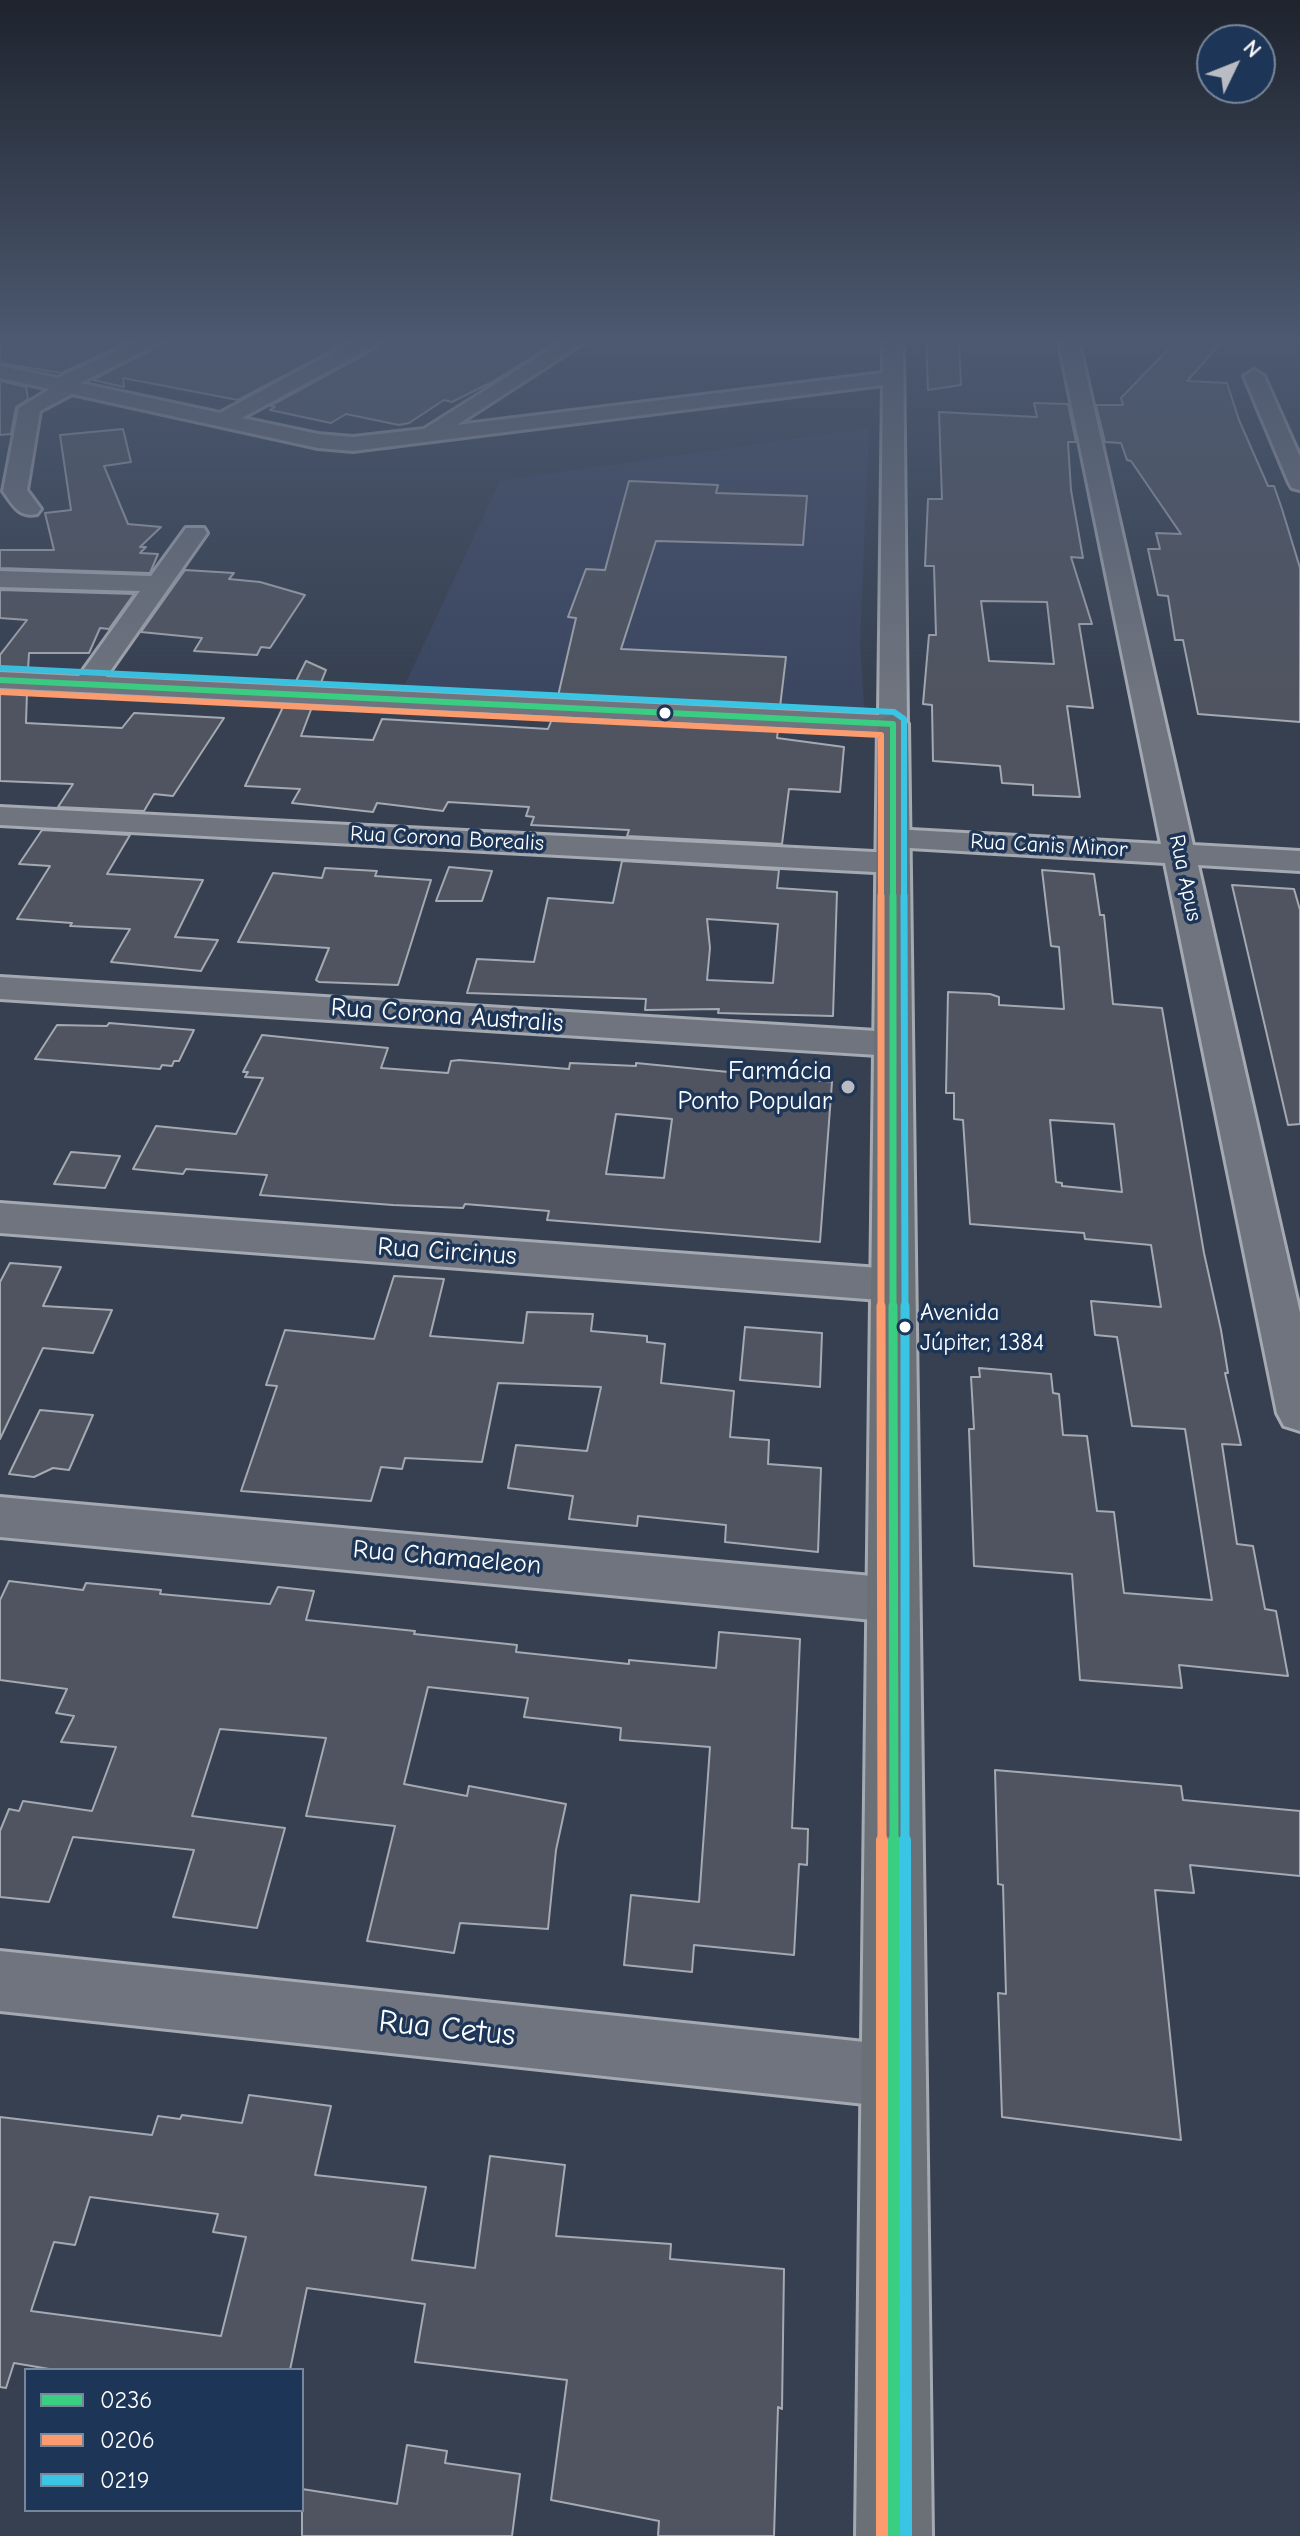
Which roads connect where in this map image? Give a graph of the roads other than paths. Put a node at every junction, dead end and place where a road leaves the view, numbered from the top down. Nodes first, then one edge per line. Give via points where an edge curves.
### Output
1 (19, 458) edge
2 (893, 458) edge
3 (1094, 458) edge
4 (1289, 458) edge
5 (1300, 483) edge
6 (15, 498) edge
7 (195, 533) dead end
8 (0, 579) edge
9 (159, 584) junction
10 (0, 680) edge
11 (86, 685) junction
12 (893, 724) junction
13 (0, 816) edge
14 (893, 850) junction
15 (1180, 854) junction
16 (1300, 861) edge
17 (0, 988) edge
18 (893, 1044) junction
19 (0, 1218) edge
20 (893, 1285) junction
21 (1300, 1413) edge
22 (0, 1517) edge
23 (894, 1600) junction
24 (0, 1981) edge
25 (893, 2076) junction
26 (894, 2536) edge

1 - 6 street
2 - 12 street
3 - 15 street, Rua Apus
4 - 5 street
7 - 9 street
8 - 9 street
9 - 11 street
10 - 11 street
11 - 12 street
12 - 14 main road
13 - 14 street, Rua Corona Borealis
14 - 15 street, Rua Canis Minor
14 - 18 main road
15 - 16 street, Rua Canis Minor
15 - 21 street, Rua Apus
17 - 18 street, Rua Corona Australis
18 - 20 main road
19 - 20 street, Rua Circinus
20 - 23 main road
22 - 23 street, Rua Chamaeleon
23 - 25 main road
24 - 25 street, Rua Cetus
25 - 26 main road

